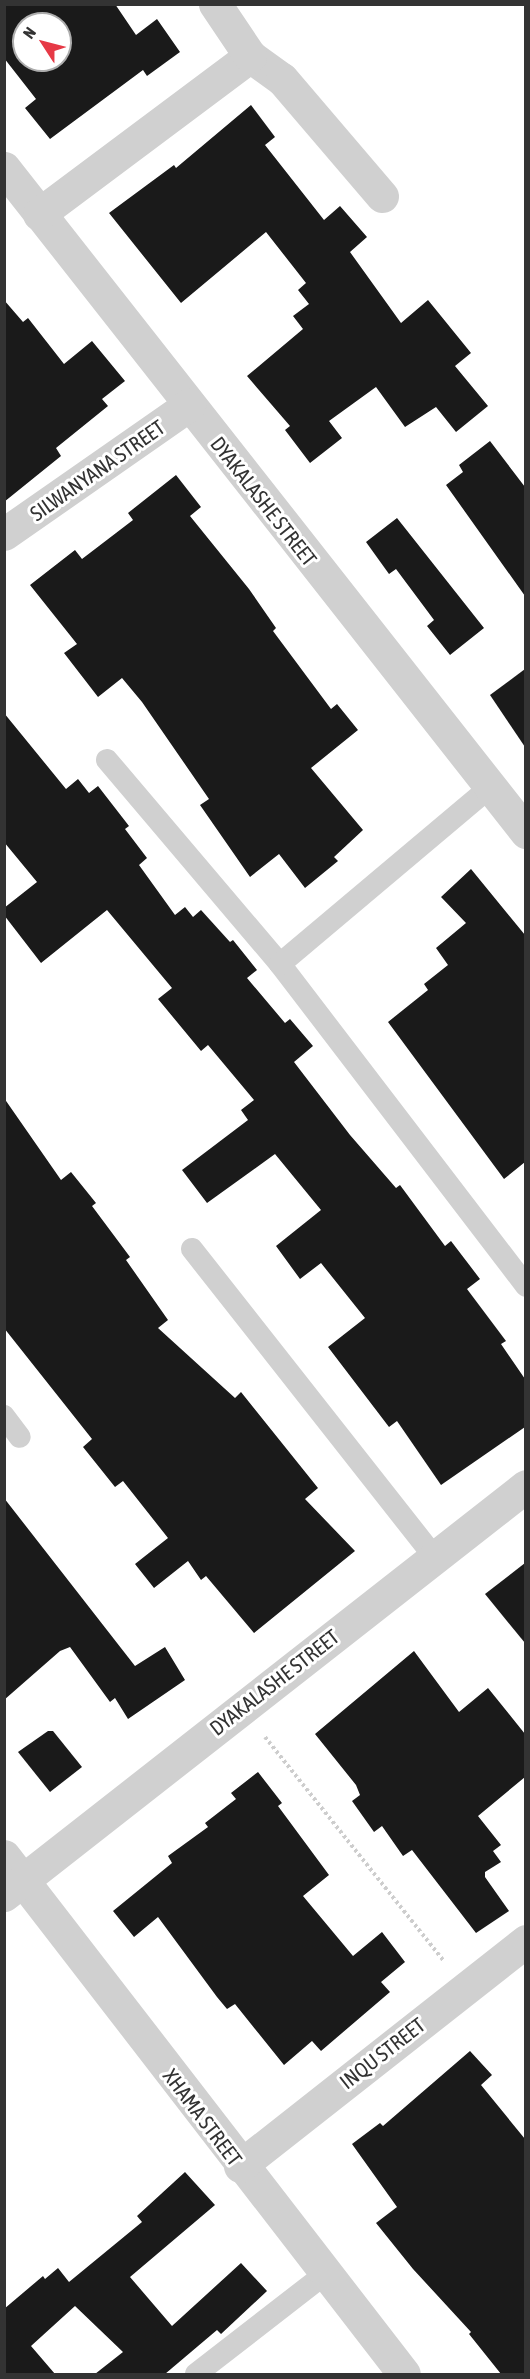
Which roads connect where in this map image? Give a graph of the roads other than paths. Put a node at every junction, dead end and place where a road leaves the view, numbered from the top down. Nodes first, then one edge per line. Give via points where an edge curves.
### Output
1 (215, 4) edge
2 (250, 56) junction
3 (4, 168) edge
4 (382, 196) dead end
5 (39, 214) junction
6 (189, 405) junction
7 (4, 534) edge
8 (107, 760) dead end
9 (490, 787) junction
10 (525, 832) edge
11 (280, 964) junction
12 (192, 1249) dead end
13 (525, 1286) edge
14 (4, 1416) edge
15 (20, 1437) dead end
16 (525, 1486) edge
17 (434, 1556) junction
18 (11, 1877) edge
19 (525, 1941) edge
20 (240, 2166) junction
21 (325, 2274) junction
22 (196, 2374) edge
23 (404, 2374) edge

1 - 2 street
2 - 4 street via 282,79
2 - 5 street
3 - 5 street, DYAKALASHE STREET
5 - 6 street, DYAKALASHE STREET
6 - 7 street, SILWANYANA STREET
6 - 9 street, DYAKALASHE STREET
8 - 11 lane
9 - 10 street, DYAKALASHE STREET
9 - 11 lane
11 - 13 lane
12 - 17 lane
14 - 15 lane
16 - 17 street, DYAKALASHE STREET
17 - 18 street, DYAKALASHE STREET via 241,1708
18 - 20 street, XHAMA STREET
19 - 20 street, INQU STREET
20 - 21 street, XHAMA STREET
21 - 22 lane
21 - 23 street, XHAMA STREET

